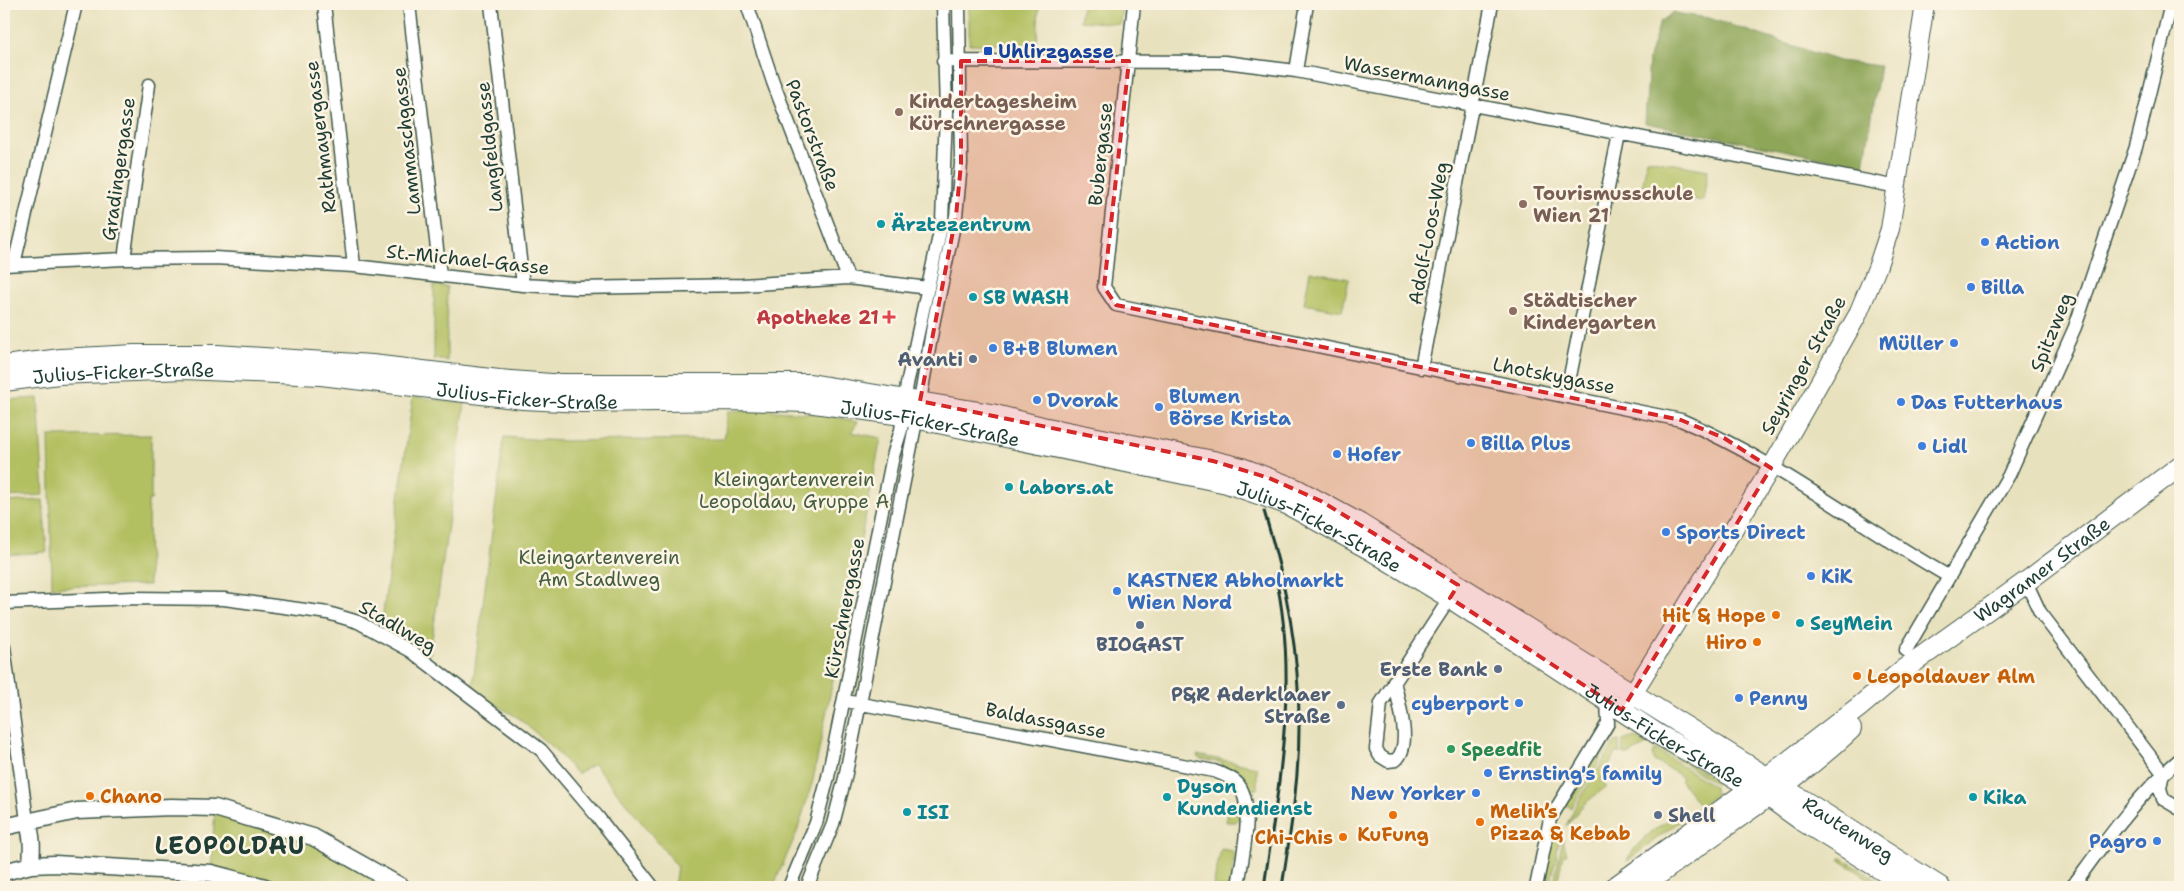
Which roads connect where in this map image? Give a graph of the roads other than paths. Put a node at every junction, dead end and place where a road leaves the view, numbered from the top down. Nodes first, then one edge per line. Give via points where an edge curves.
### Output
1 (76, 4) edge
2 (324, 4) edge
3 (409, 4) edge
4 (492, 4) edge
5 (748, 4) edge
6 (943, 4) edge
7 (959, 4) edge
8 (1134, 4) edge
9 (1307, 4) edge
10 (1492, 4) edge
11 (1925, 4) edge
12 (2171, 4) edge
13 (943, 61) junction
14 (961, 61) junction
15 (1128, 61) junction
16 (1296, 71) junction
17 (149, 85) dead end
18 (1472, 105) junction
19 (1619, 134) junction
20 (1898, 188) junction
21 (124, 259) junction
22 (9, 264) edge
23 (354, 266) junction
24 (440, 275) junction
25 (848, 278) junction
26 (524, 285) junction
27 (928, 288) junction
28 (1116, 305) joint
29 (4, 366) edge
30 (1421, 368) junction
31 (4, 381) edge
32 (1566, 396) junction
33 (911, 409) junction
34 (2180, 466) edge
35 (1772, 468) junction
36 (1948, 576) junction
37 (2026, 582) junction
38 (1454, 592) junction
39 (4, 603) edge
40 (4, 647) edge
41 (1906, 650) dead end
42 (1394, 681) junction
43 (844, 701) junction
44 (1621, 702) junction
45 (860, 703) junction
46 (2180, 759) edge
47 (2163, 774) junction
48 (1767, 787) junction
49 (2180, 809) edge
50 (27, 821) junction
51 (4, 826) edge
52 (30, 865) junction
53 (4, 872) edge
54 (265, 887) edge
55 (402, 887) edge
56 (652, 887) edge
57 (789, 887) edge
58 (807, 887) edge
59 (1238, 887) edge
60 (1536, 887) edge
61 (1615, 887) edge
62 (1642, 887) edge
63 (1909, 887) edge
64 (1940, 887) edge
65 (2072, 887) edge

1 - 22 street
2 - 23 street, Rathmayergasse
3 - 24 street, Lammaschgasse
4 - 26 street, Langfeldgasse
5 - 25 street, Pastorstraße via 773,82
6 - 13 street, Kürschnergasse
7 - 14 street, Kürschnergasse
8 - 15 street, Bubergasse
9 - 16 street
10 - 18 street, Adolf-Loos-Weg
11 - 20 main road, Seyringer Straße
12 - 36 street, Spitzweg via 2136,147 2075,327 2009,475
13 - 14 street, Wassermanngasse
13 - 27 street, Kürschnergasse via 946,87 942,222
14 - 15 street, Wassermanngasse
14 - 33 street, Kürschnergasse via 961,164 956,216
15 - 16 street, Wassermanngasse via 1226,62
15 - 28 street, Bubergasse via 1104,287
16 - 18 street, Wassermanngasse
17 - 21 street, Gradingergasse
18 - 19 street, Wassermanngasse
18 - 30 street, Adolf-Loos-Weg
19 - 20 street, Wassermanngasse
19 - 32 street
20 - 35 main road, Seyringer Straße via 1890,229 1857,316
21 - 22 street, St.-Michael-Gasse
21 - 23 street, St.-Michael-Gasse via 214,258
23 - 24 street, St.-Michael-Gasse
24 - 26 street, St.-Michael-Gasse
25 - 26 street, St.-Michael-Gasse via 614,288
25 - 27 street, St.-Michael-Gasse
27 - 33 street, Kürschnergasse
28 - 30 street, Lhotskygasse
29 - 33 main road, Julius-Ficker-Straße via 134,355 217,355 364,364 550,384 810,384
30 - 32 street, Lhotskygasse
31 - 33 main road, Julius-Ficker-Straße via 59,374 184,369 373,380 523,399 582,402 740,400
32 - 35 street, Lhotskygasse via 1680,420 1724,438
33 - 38 main road, Julius-Ficker-Straße via 991,414 1242,468 1321,501
33 - 43 street, Kürschnergasse via 892,465
33 - 45 street, Kürschnergasse
34 - 37 main road, Wagramer Straße
35 - 36 street, Lhotskygasse
35 - 44 main road, Seyringer Straße
36 - 41 street, Spitzweg
37 - 47 street via 2040,612
37 - 48 main road, Wagramer Straße via 1903,670
38 - 42 street
38 - 44 main road, Julius-Ficker-Straße
39 - 56 street, Stadlweg via 133,598 224,599 328,613 358,622 411,651 541,750 598,816
40 - 50 street
42 - 42 street via 1381,703 1376,749 1388,761 1396,760 1404,749
43 - 45 street, Baldassgasse
43 - 57 street, Kürschnergasse via 820,810
44 - 48 main road, Julius-Ficker-Straße
44 - 60 street via 1560,799 1548,827
45 - 58 street, Kürschnergasse via 846,778 833,824
45 - 59 street, Baldassgasse via 1228,776 1238,784 1247,817
46 - 47 street
47 - 49 street via 2160,788 2163,799
47 - 65 street via 2119,822
48 - 61 main road, Wagramer Straße
48 - 62 main road, Wagramer Straße
48 - 63 main road, Rautenweg via 1801,820
48 - 64 main road, Rautenweg
50 - 51 street
50 - 52 street via 32,843
50 - 55 street via 77,811 215,808 314,837
52 - 53 street
52 - 54 street via 211,873

